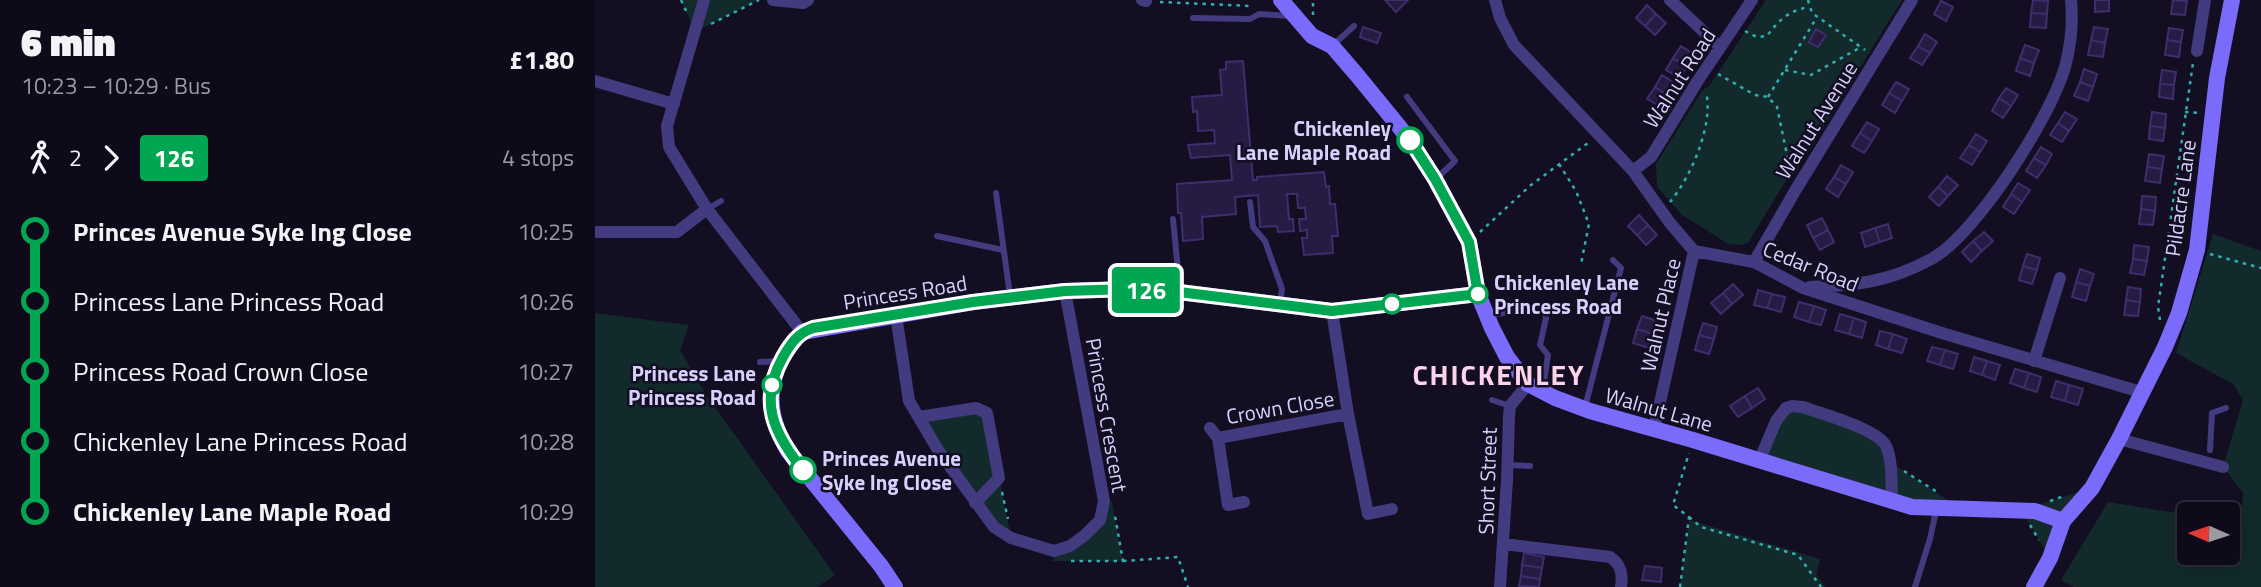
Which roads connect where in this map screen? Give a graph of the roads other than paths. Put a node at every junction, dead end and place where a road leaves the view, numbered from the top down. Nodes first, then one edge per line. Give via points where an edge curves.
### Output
1 (704, 0) edge
2 (773, 0) edge
3 (808, 0) edge
4 (1495, 0) edge
5 (1670, 0) edge
6 (1752, 0) edge
7 (1912, 0) edge
8 (2071, 0) edge
9 (2205, 0) edge
10 (2232, 0) edge
11 (1287, 5) edge
12 (1193, 18) dead end
13 (1354, 26) dead end
14 (1332, 46) junction
15 (1720, 47) junction
16 (2197, 51) road end
17 (595, 81) edge
18 (1407, 97) dead end
19 (674, 104) junction
20 (1633, 171) junction
21 (1435, 179) junction
22 (996, 193) dead end
23 (721, 201) dead end
24 (1250, 202) dead end
25 (707, 209) junction
26 (1173, 219) dead end
27 (595, 232) edge
28 (937, 236) dead end
29 (1003, 250) junction
30 (1695, 251) junction
31 (1613, 260) dead end
32 (1754, 262) junction
33 (2060, 278) dead end
34 (1803, 288) junction
35 (1065, 291) junction
36 (1179, 292) junction
37 (1478, 294) junction
38 (1010, 298) junction
39 (1280, 304) junction
40 (1332, 311) junction
41 (896, 315) junction
42 (1487, 316) junction
43 (802, 332) junction
44 (781, 361) junction
45 (2034, 361) junction
46 (760, 362) dead end
47 (1535, 387) junction
48 (2141, 393) junction
49 (1492, 400) dead end
50 (1510, 406) junction
51 (2226, 408) dead end
52 (1584, 409) junction
53 (1348, 414) junction
54 (919, 417) junction
55 (1654, 429) junction
56 (2119, 439) junction
57 (2210, 450) joint
58 (1759, 461) junction
59 (2208, 464) junction
60 (1507, 466) junction
61 (1530, 466) dead end
62 (2223, 467) dead end
63 (1892, 500) junction
64 (1244, 502) dead end
65 (1938, 502) junction
66 (975, 503) junction
67 (1392, 509) dead end
68 (2063, 521) junction
69 (1504, 544) junction
70 (895, 587) edge
71 (1500, 587) edge
72 (1621, 587) edge
73 (1915, 587) edge
74 (2034, 587) edge

1 - 19 street
2 - 3 street
4 - 20 street via 1514,45
5 - 15 street
6 - 15 street, Walnut Road
7 - 32 street, Walnut Avenue
8 - 34 street via 2073,21 2066,65 2049,108 1968,229 1935,257 1898,276 1858,285
9 - 16 street
10 - 48 street, Pildacre Lane via 2217,78 2197,250 2179,313
11 - 12 lane via 1250,19
11 - 14 street, Walnut Lane via 1312,36
13 - 14 lane
14 - 21 street, Walnut Lane via 1410,140
15 - 20 street, Walnut Road via 1651,157
17 - 19 street
18 - 21 lane via 1455,161
19 - 25 street via 667,126 669,147
20 - 30 street
21 - 37 street, Walnut Lane via 1469,242
22 - 29 lane
23 - 25 lane
24 - 39 lane via 1253,227 1265,241 1282,289
25 - 27 street via 677,232
25 - 43 street
26 - 36 lane
28 - 29 lane
29 - 38 lane
30 - 32 street, Cedar Road
30 - 55 street, Walnut Place
31 - 52 lane via 1621,268
32 - 34 street, Cedar Road
33 - 45 street
34 - 45 street, Cedar Road
35 - 36 street, Princess Road
35 - 38 street, Princess Road
35 - 66 street, Princess Crescent via 1104,501 1100,520 1085,536 1054,551 1011,538 994,527
36 - 39 street, Princess Road
37 - 40 street, Princess Road
37 - 42 street, Walnut Lane
38 - 41 street, Princess Road
39 - 40 street, Princess Road
40 - 53 street, Crown Close
41 - 43 street, Princess Road
41 - 54 street via 909,401
42 - 47 street, Walnut Lane via 1507,357
42 - 47 lane via 1543,308 1546,318 1540,345 1548,362
43 - 44 street
44 - 46 lane
44 - 70 street via 770,404 779,435
45 - 48 street, Cedar Road
47 - 50 street, Short Street
47 - 52 street, Walnut Lane
48 - 56 street, Pildacre Lane
49 - 50 lane
50 - 60 street, Short Street
51 - 57 lane via 2212,413
52 - 55 street, Walnut Lane
53 - 64 street, Crown Close via 1214,433 1228,505
53 - 67 street, Crown Close via 1369,514
54 - 66 street
54 - 66 street via 976,408 988,413 999,478
55 - 58 street, Walnut Lane
56 - 59 street
56 - 68 street, Pildacre Lane via 2092,488
57 - 59 street
58 - 63 street, Walnut Lane
58 - 63 street via 1781,414 1797,405 1877,436 1890,462
59 - 62 street
60 - 61 lane
60 - 69 street, Short Street
63 - 65 street, Walnut Lane via 1912,507
65 - 68 street, Walnut Lane via 2028,511
65 - 73 lane
68 - 74 street
69 - 71 street, Short Street
69 - 72 street via 1610,557 1621,570

